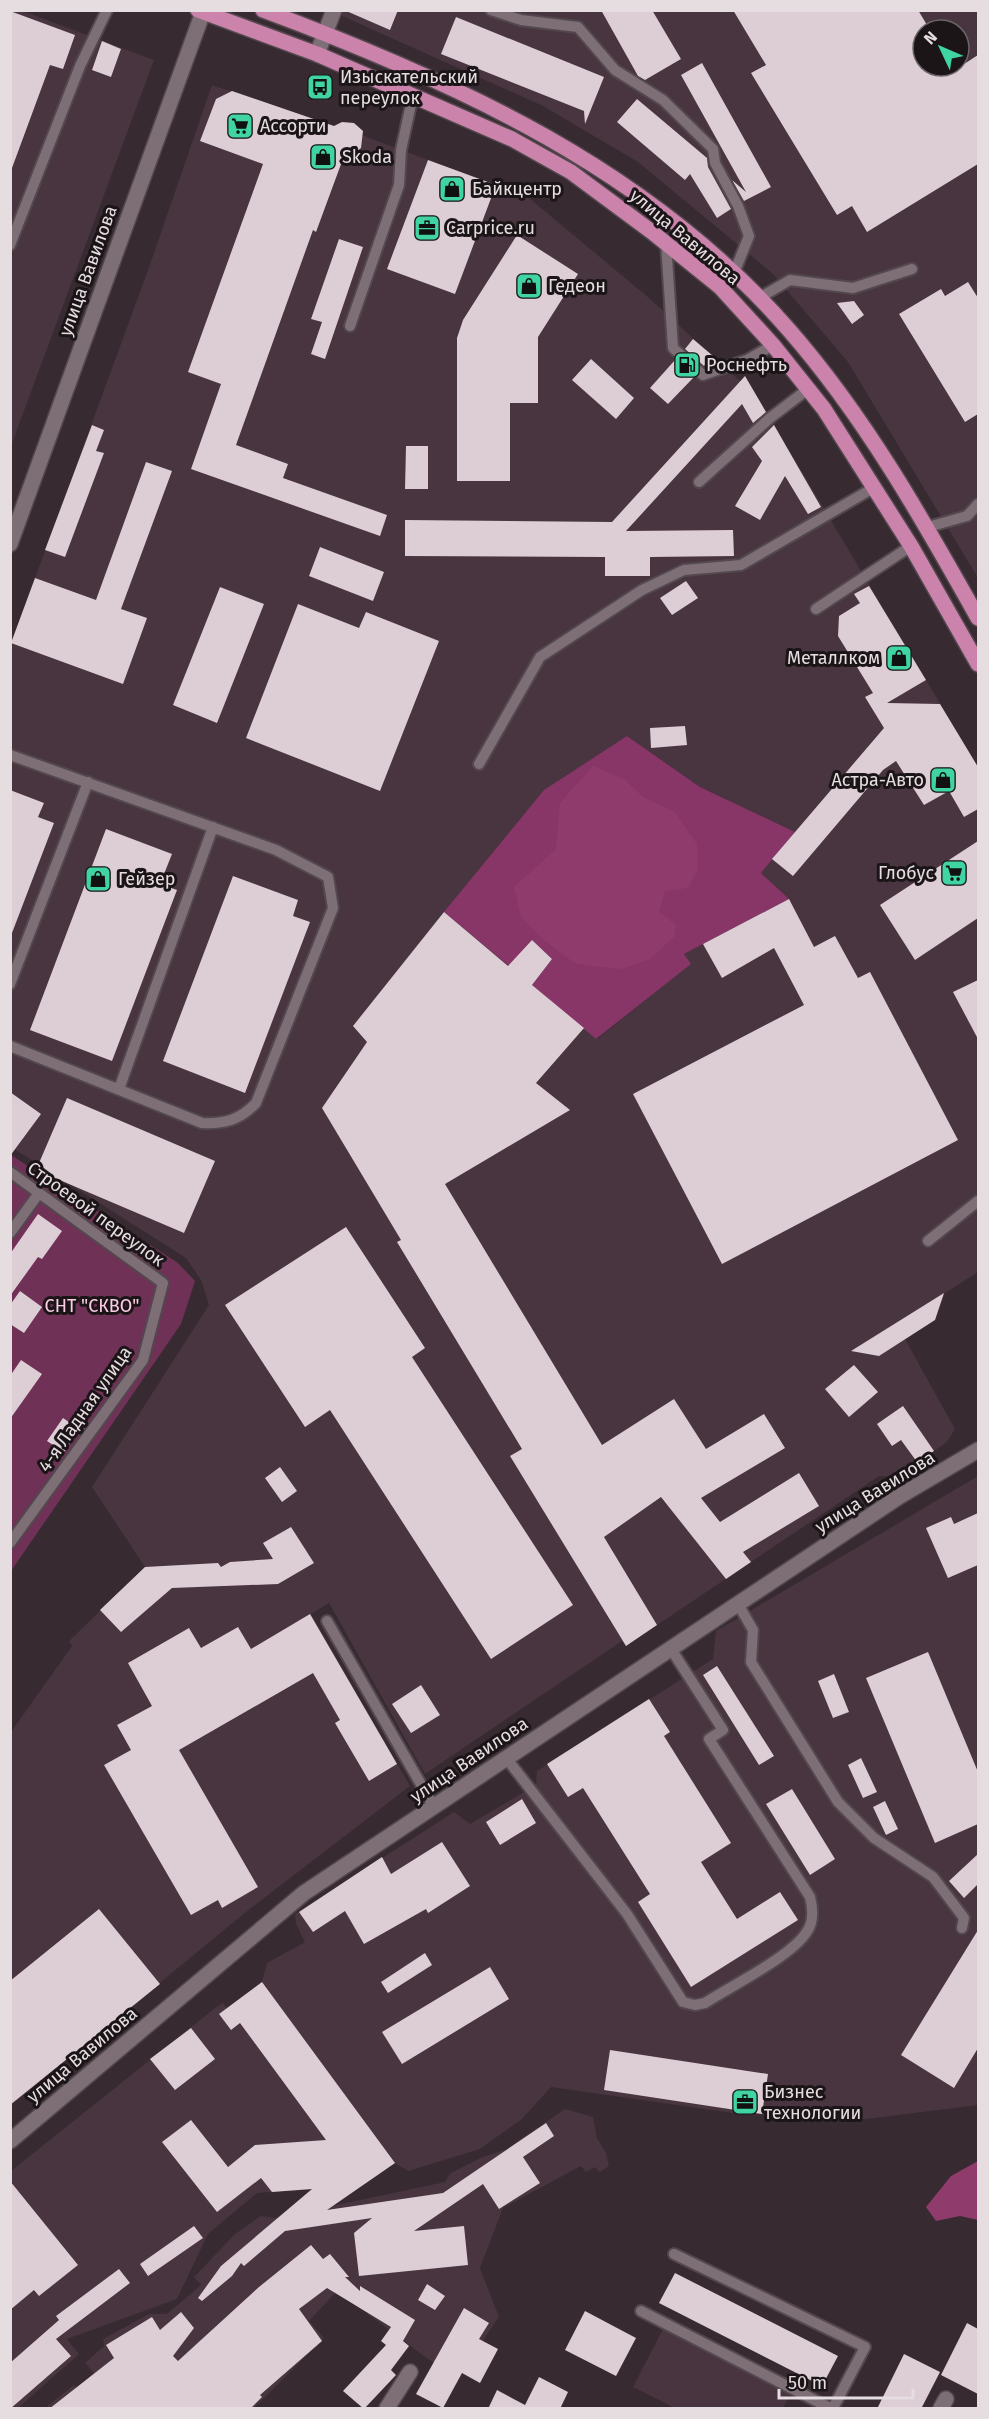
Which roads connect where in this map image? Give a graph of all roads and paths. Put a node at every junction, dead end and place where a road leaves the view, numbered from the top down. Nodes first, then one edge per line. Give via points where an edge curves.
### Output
1 (107, 10) edge
2 (263, 10) edge
3 (334, 10) edge
4 (491, 10) edge
5 (201, 11) edge
6 (520, 15) edge
7 (325, 33) junction
8 (317, 54) junction
9 (413, 95) junction
10 (666, 243) junction
11 (10, 245) edge
12 (912, 269) dead end
13 (734, 273) junction
14 (759, 298) junction
15 (350, 327) dead end
16 (773, 345) junction
17 (808, 389) junction
18 (699, 482) dead end
19 (875, 487) junction
20 (978, 504) edge
21 (928, 527) junction
22 (10, 544) edge
23 (911, 546) junction
24 (816, 609) dead end
25 (978, 618) edge
26 (978, 664) edge
27 (10, 755) edge
28 (479, 764) dead end
29 (88, 782) junction
30 (213, 827) junction
31 (10, 984) edge
32 (10, 1046) edge
33 (119, 1089) junction
34 (10, 1172) edge
35 (39, 1193) junction
36 (978, 1201) edge
37 (10, 1233) edge
38 (928, 1240) dead end
39 (163, 1283) joint
40 (978, 1450) edge
41 (10, 1543) edge
42 (738, 1605) junction
43 (327, 1621) dead end
44 (671, 1649) junction
45 (507, 1758) junction
46 (434, 1807) junction
47 (962, 1928) dead end
48 (10, 2141) edge
49 (674, 2254) dead end
50 (641, 2311) dead end
51 (410, 2372) dead end
52 (387, 2409) edge
53 (832, 2409) edge

1 - 11 lane via 80,66
2 - 7 main road, улица Вавилова
3 - 7 street
4 - 6 lane
5 - 8 main road, улица Вавилова
5 - 22 street, улица Вавилова
6 - 13 lane via 578,27 615,70 663,100 713,149 715,163 749,236
7 - 8 street
7 - 13 main road, улица Вавилова via 474,98 581,155 662,213
8 - 9 main road, улица Вавилова
9 - 10 main road, улица Вавилова via 512,139 571,172
9 - 15 lane via 401,150 399,185
10 - 16 main road, улица Вавилова via 720,288
10 - 16 lane via 673,348 703,375 747,360
12 - 14 lane via 853,288 790,280
13 - 14 main road, улица Вавилова
14 - 21 main road, улица Вавилова via 790,330 843,398
16 - 17 main road, улица Вавилова
17 - 18 lane
17 - 19 main road, улица Вавилова
19 - 23 main road, улица Вавилова
19 - 28 lane via 741,565 684,570 642,590 540,657
20 - 21 lane via 967,516
21 - 25 main road, улица Вавилова
23 - 24 lane
23 - 26 main road, улица Вавилова
27 - 29 lane
29 - 30 lane
29 - 31 lane
30 - 33 lane
30 - 33 lane via 276,850 328,877 333,908 256,1103 243,1117 220,1124 202,1123
32 - 33 lane
34 - 35 lane, Строевой переулок
35 - 37 lane
35 - 39 lane, Строевой переулок
36 - 38 lane
39 - 41 lane, 4-я Ладная улица via 143,1360
40 - 42 street, улица Вавилова via 900,1496
42 - 44 street, улица Вавилова
42 - 47 lane via 753,1630 751,1662 838,1802 873,1838 933,1877 963,1918
43 - 46 lane
44 - 45 street, улица Вавилова
44 - 45 lane via 723,1730 709,1739 810,1897 812,1917 807,1932 795,1945 705,2003 683,2002 627,1914
45 - 46 street, улица Вавилова
46 - 48 street, улица Вавилова via 304,1893
49 - 53 lane via 865,2348
50 - 53 lane
51 - 52 street

